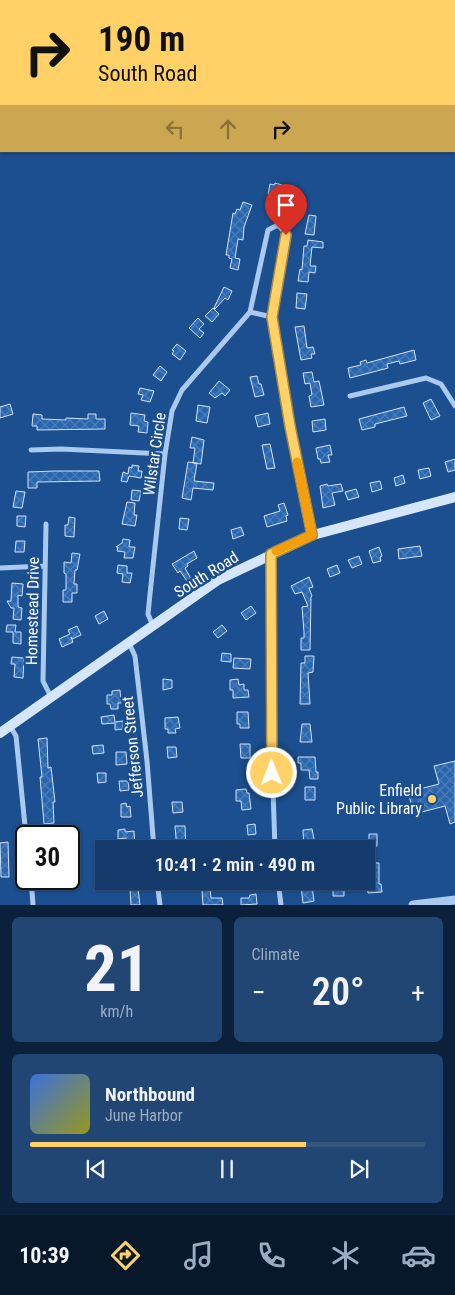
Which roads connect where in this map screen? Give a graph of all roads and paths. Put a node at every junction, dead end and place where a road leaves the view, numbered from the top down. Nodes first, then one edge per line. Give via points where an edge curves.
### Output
1 (250, 312) junction
2 (272, 317) junction
3 (350, 396) dead end
4 (455, 406) edge
5 (31, 450) dead end
6 (165, 454) junction
7 (455, 497) edge
8 (46, 524) dead end
9 (312, 535) junction
10 (271, 554) junction
11 (45, 566) junction
12 (0, 568) edge
13 (153, 626) junction
14 (130, 643) junction
15 (51, 698) junction
16 (10, 726) junction
17 (0, 733) edge
18 (25, 825) edge
19 (153, 840) edge
20 (275, 840) edge
21 (32, 890) edge
22 (158, 890) edge
23 (279, 890) edge
24 (455, 900) edge
25 (33, 905) edge
26 (160, 905) edge
27 (280, 905) edge
28 (413, 905) edge

1 - 2 street
1 - 2 street, Wilstar Circle via 268,230 278,225 286,235
1 - 6 street, Wilstar Circle via 182,390 172,411
2 - 9 street, Wilstar Circle
3 - 4 street via 426,378 441,384
5 - 6 street
6 - 13 street, Wilstar Circle via 148,614
7 - 9 main road, South Road
8 - 11 street, Homestead Drive
9 - 10 main road, South Road
10 - 13 main road, South Road via 218,580
10 - 20 street
11 - 12 street
11 - 15 street, Homestead Drive via 43,682
13 - 14 main road, South Road
14 - 15 main road, South Road
14 - 19 street, Jefferson Street via 135,656
15 - 16 main road, South Road
16 - 17 main road, South Road
16 - 18 street via 16,736
21 - 25 street
22 - 26 street
23 - 27 street
24 - 28 street

